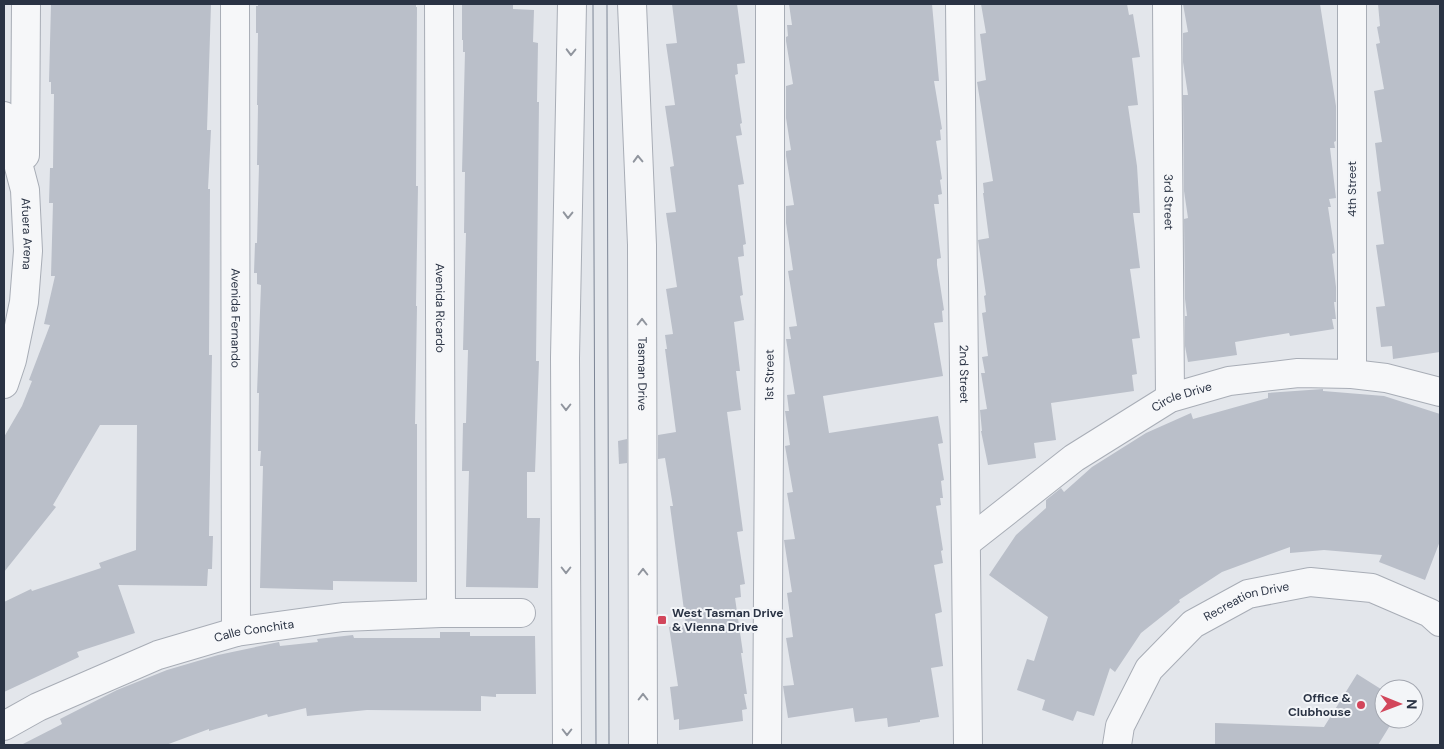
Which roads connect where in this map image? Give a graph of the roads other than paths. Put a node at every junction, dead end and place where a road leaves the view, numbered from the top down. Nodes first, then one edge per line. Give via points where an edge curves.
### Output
1 (26, 4) edge
2 (235, 4) edge
3 (439, 4) edge
4 (572, 4) edge
5 (632, 4) edge
6 (770, 4) edge
7 (960, 4) edge
8 (1167, 4) edge
9 (1352, 4) edge
10 (4, 116) edge
11 (25, 190) junction
12 (1352, 374) junction
13 (4, 384) edge
14 (1440, 392) edge
15 (1170, 398) junction
16 (966, 543) junction
17 (1437, 611) edge
18 (441, 613) junction
19 (521, 613) dead end
20 (236, 632) junction
21 (4, 726) edge
22 (567, 745) edge
23 (643, 745) edge
24 (767, 745) edge
25 (968, 745) edge
26 (1117, 745) edge

1 - 11 street
2 - 20 street, Avenida Fernando
3 - 18 street, Avenida Ricardo
4 -> 22 street via 566,358
23 -> 5 street, Tasman Drive via 642,245
6 - 24 street, 1st Street
7 - 16 street, 2nd Street
8 - 15 street, 3rd Street
9 - 12 street, 4th Street
10 - 11 street, Afuera Arena
11 - 13 street, Afuera Arena via 28,251 24,302
12 - 14 street, Circle Drive via 1386,378
12 - 15 street, Circle Drive via 1298,373 1230,381
15 - 16 street, Circle Drive via 1074,458
16 - 25 street, 2nd Street
17 - 26 street, Recreation Drive via 1372,588 1336,584 1310,582 1248,594 1193,624 1149,670 1120,726
18 - 19 street, Calle Conchita
18 - 20 street, Calle Conchita via 343,617
20 - 21 street, Calle Conchita via 158,655 38,707

